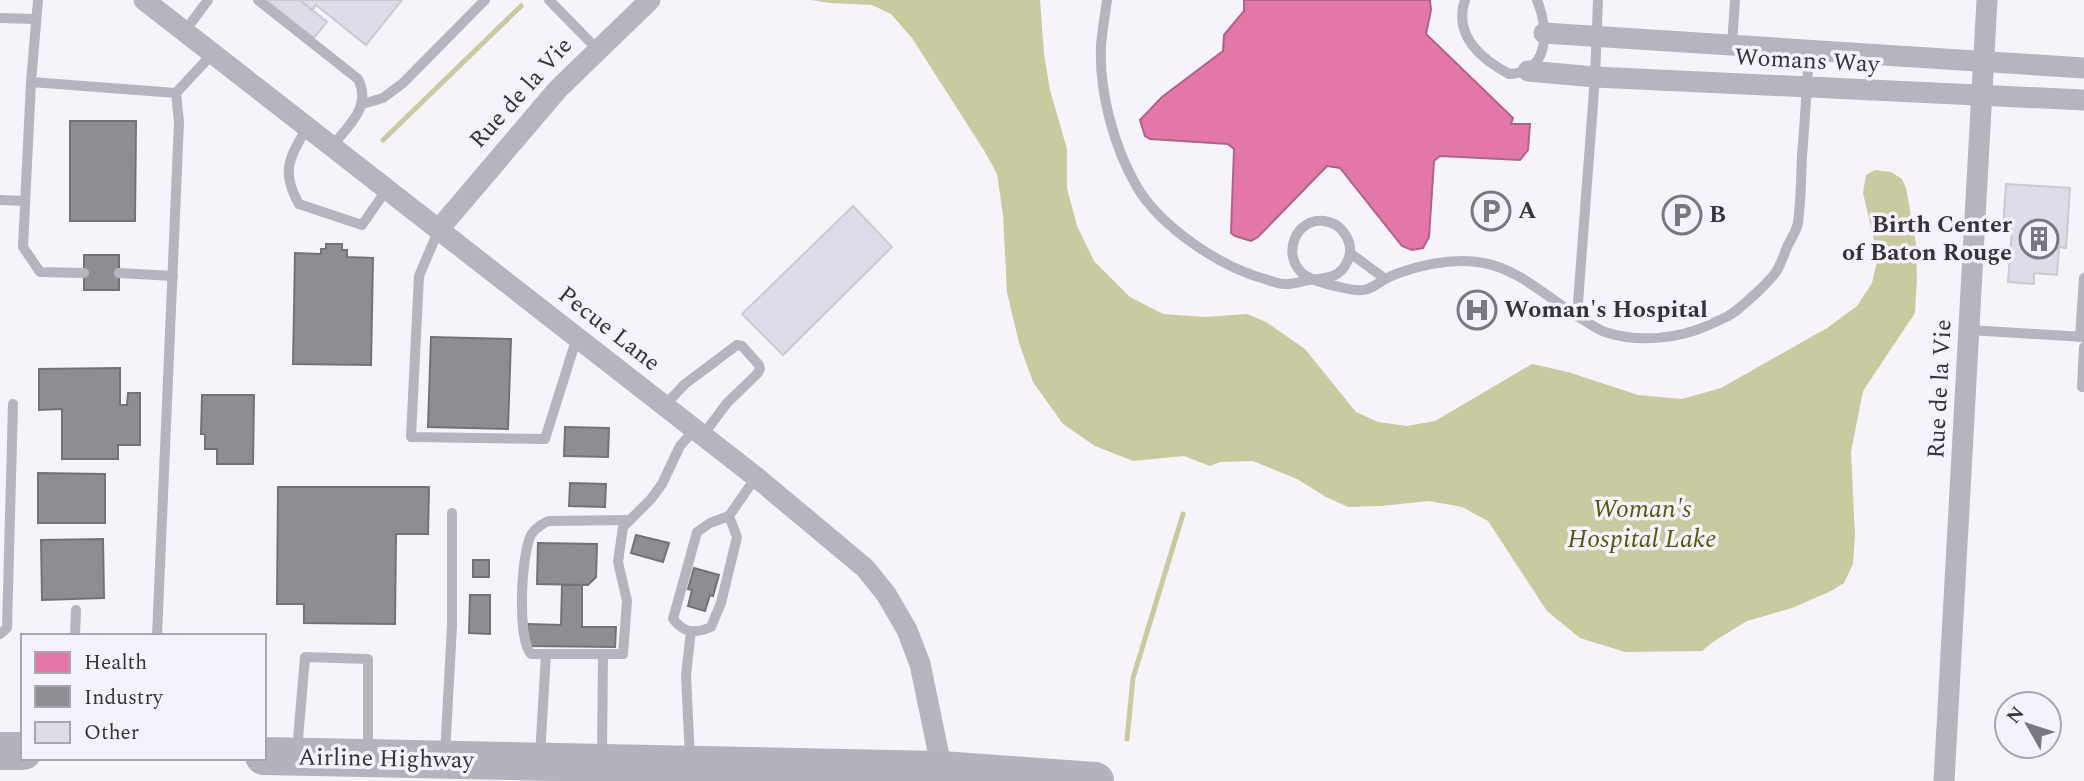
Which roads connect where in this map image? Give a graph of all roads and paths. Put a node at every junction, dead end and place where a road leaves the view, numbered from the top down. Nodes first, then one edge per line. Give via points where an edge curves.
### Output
1 (38, 0) edge
2 (144, 0) edge
3 (208, 0) edge
4 (258, 0) edge
5 (485, 0) edge
6 (549, 0) edge
7 (650, 0) edge
8 (1107, 0) edge
9 (1465, 0) edge
10 (1537, 0) edge
11 (1598, 0) edge
12 (1735, 0) edge
13 (1987, 0) edge
14 (0, 18) edge
15 (36, 19) junction
16 (185, 32) junction
17 (1544, 33) junction
18 (1596, 36) junction
19 (1732, 45) junction
20 (597, 49) junction
21 (1809, 50) junction
22 (213, 53) junction
23 (1984, 62) junction
24 (2084, 68) edge
25 (1528, 71) junction
26 (1595, 77) junction
27 (31, 82) junction
28 (1807, 88) junction
29 (176, 93) junction
30 (1982, 95) junction
31 (2084, 100) edge
32 (362, 104) junction
33 (307, 127) junction
34 (332, 146) junction
35 (387, 189) junction
36 (0, 200) edge
37 (25, 201) junction
38 (439, 229) junction
39 (1350, 253) junction
40 (84, 273) dead end
41 (119, 273) dead end
42 (173, 276) junction
43 (1384, 278) junction
44 (2084, 278) edge
45 (1315, 279) junction
46 (1577, 316) junction
47 (1969, 330) junction
48 (577, 337) junction
49 (2083, 341) edge
50 (2084, 387) edge
51 (13, 404) dead end
52 (665, 405) junction
53 (699, 432) junction
54 (756, 477) junction
55 (452, 513) dead end
56 (729, 516) junction
57 (630, 520) junction
58 (76, 610) dead end
59 (691, 631) junction
60 (0, 634) edge
61 (75, 634) edge
62 (157, 634) edge
63 (546, 654) junction
64 (603, 654) junction
65 (0, 751) edge
66 (21, 751) edge
67 (280, 757) edge
68 (368, 758) junction
69 (445, 760) junction
70 (540, 762) junction
71 (602, 763) junction
72 (691, 765) junction
73 (942, 770) junction
74 (1095, 781) edge
75 (1944, 781) edge

1 - 15 lane
2 - 16 street, Pecue Lane
3 - 16 lane
4 - 32 lane via 358,79 364,91
5 - 32 lane via 403,83 383,98
6 - 20 lane
7 - 20 street, Rue de la Vie
8 - 45 lane via 1101,46 1103,82 1112,124 1139,190 1181,234 1222,261 1283,285
9 - 25 lane via 1461,20 1473,47 1509,74
10 - 17 lane
11 - 18 lane
12 - 19 lane
13 - 23 street, Rue de la Vie
14 - 15 lane
15 - 27 lane
16 - 22 street, Pecue Lane
17 - 18 street, Womans Way
17 - 25 lane via 1543,50
18 - 19 street, Womans Way
18 - 26 lane
19 - 21 street, Womans Way
20 - 38 street, Rue de la Vie via 526,124
21 - 23 street, Womans Way
21 - 28 lane
22 - 29 lane
22 - 33 street, Pecue Lane
23 - 24 street, Womans Way
23 - 30 street, Rue de la Vie
25 - 26 street, Womans Way
26 - 28 street, Womans Way
26 - 46 lane
27 - 29 lane
27 - 37 lane
28 - 30 street, Womans Way
28 - 46 lane via 1798,226 1775,275 1732,314 1696,331 1649,339 1604,332
29 - 42 lane
30 - 31 street, Womans Way
30 - 47 street, Rue de la Vie
32 - 34 lane
33 - 34 street, Pecue Lane
33 - 35 lane via 290,157 289,186 299,204 362,225
34 - 35 street, Pecue Lane
35 - 38 street, Pecue Lane
36 - 37 lane
37 - 40 lane via 23,247 40,272
38 - 48 street, Pecue Lane
38 - 48 lane via 419,276 411,437 545,439
39 - 43 lane
39 - 45 lane via 1335,276
39 - 45 lane via 1350,244 1332,223 1305,226 1297,232 1291,251 1298,270
41 - 42 lane
42 - 62 lane
43 - 45 lane via 1371,289 1360,290
43 - 46 lane via 1445,262 1485,263 1521,278
44 - 49 lane
47 - 49 lane
47 - 75 street, Rue de la Vie
48 - 52 street, Pecue Lane
49 - 50 lane
51 - 60 lane via 7,628
52 - 53 street, Pecue Lane
52 - 53 lane via 685,384 741,346 760,369
53 - 54 street, Pecue Lane
53 - 57 lane via 680,446 662,484
54 - 56 lane
54 - 73 street, Pecue Lane via 865,568 886,594 920,664
55 - 69 lane
56 - 59 lane via 737,537 721,603 711,627
56 - 59 lane via 696,532 673,619 680,628
57 - 63 lane via 548,521 531,536 522,586 525,642 531,654
57 - 64 lane via 623,527 618,562 627,601 623,654
58 - 61 lane
59 - 72 lane via 685,675
63 - 64 lane
63 - 70 lane
64 - 71 lane
65 - 66 highway
67 - 68 highway, Airline Highway
67 - 68 lane via 305,657 368,659
68 - 69 highway, Airline Highway
69 - 70 highway, Airline Highway
70 - 71 highway, Airline Highway
71 - 72 highway, Airline Highway
72 - 73 highway, Airline Highway
73 - 74 highway, Airline Highway

